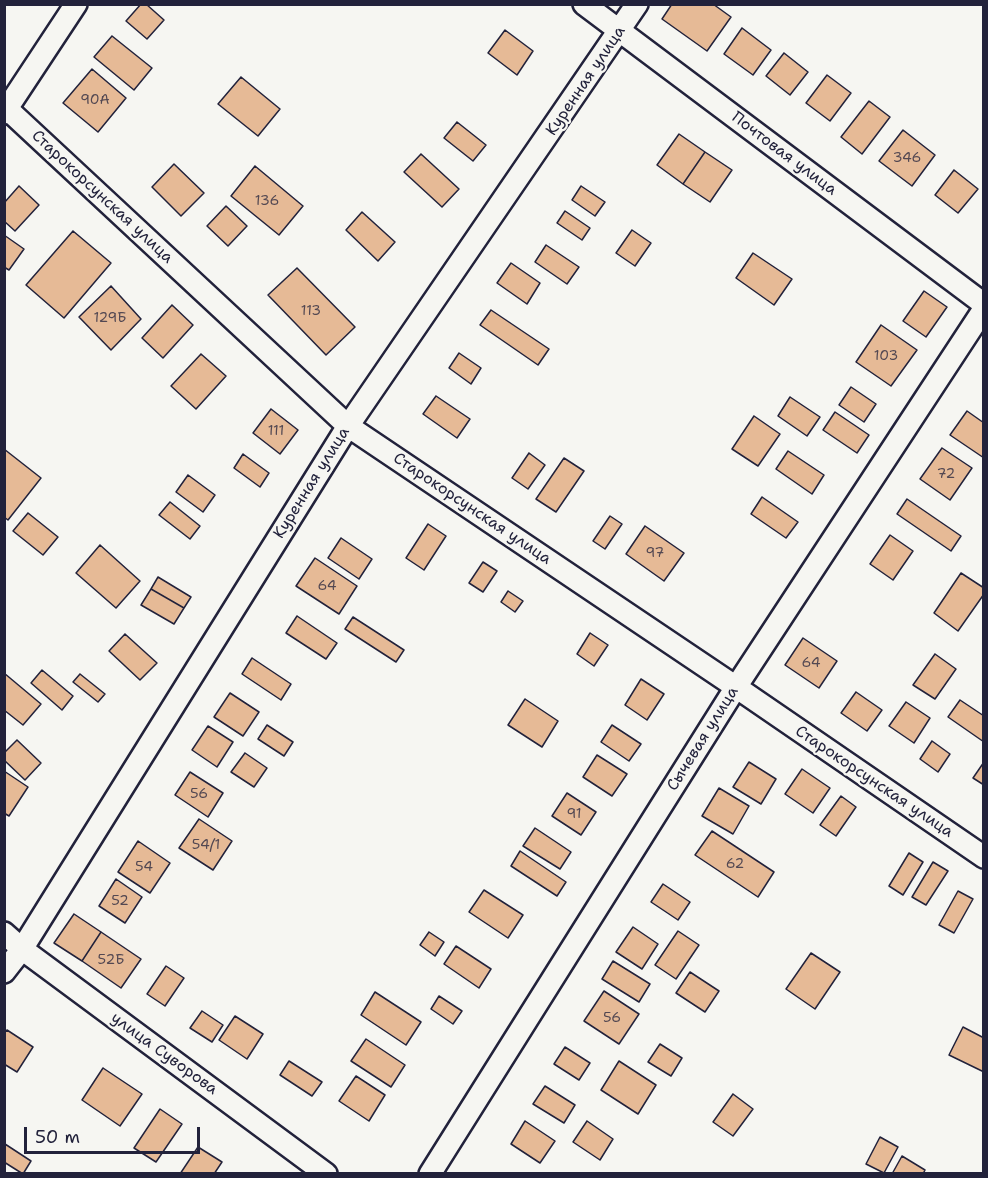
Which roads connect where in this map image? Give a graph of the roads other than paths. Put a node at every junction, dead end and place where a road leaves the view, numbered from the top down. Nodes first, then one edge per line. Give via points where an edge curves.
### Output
1 (76, 4) edge
2 (584, 4) edge
3 (637, 4) edge
4 (620, 32) junction
5 (5, 109) edge
6 (984, 304) edge
7 (984, 309) edge
8 (348, 426) junction
9 (736, 687) junction
10 (984, 857) edge
11 (4, 933) edge
12 (22, 949) junction
13 (4, 972) edge
14 (326, 1173) edge
15 (430, 1173) edge

1 - 5 street
2 - 4 street, Почтовая улица
3 - 4 street, Куренная улица
4 - 6 street, Почтовая улица
4 - 8 street, Куренная улица
5 - 8 street, Старокорсунская улица
7 - 9 street, Сычевая улица
8 - 9 street, Старокорсунская улица
8 - 12 street, Куренная улица
9 - 10 street, Старокорсунская улица
9 - 15 street, Сычевая улица
11 - 12 street, улица Суворова
12 - 13 street, Куренная улица
12 - 14 street, улица Суворова

